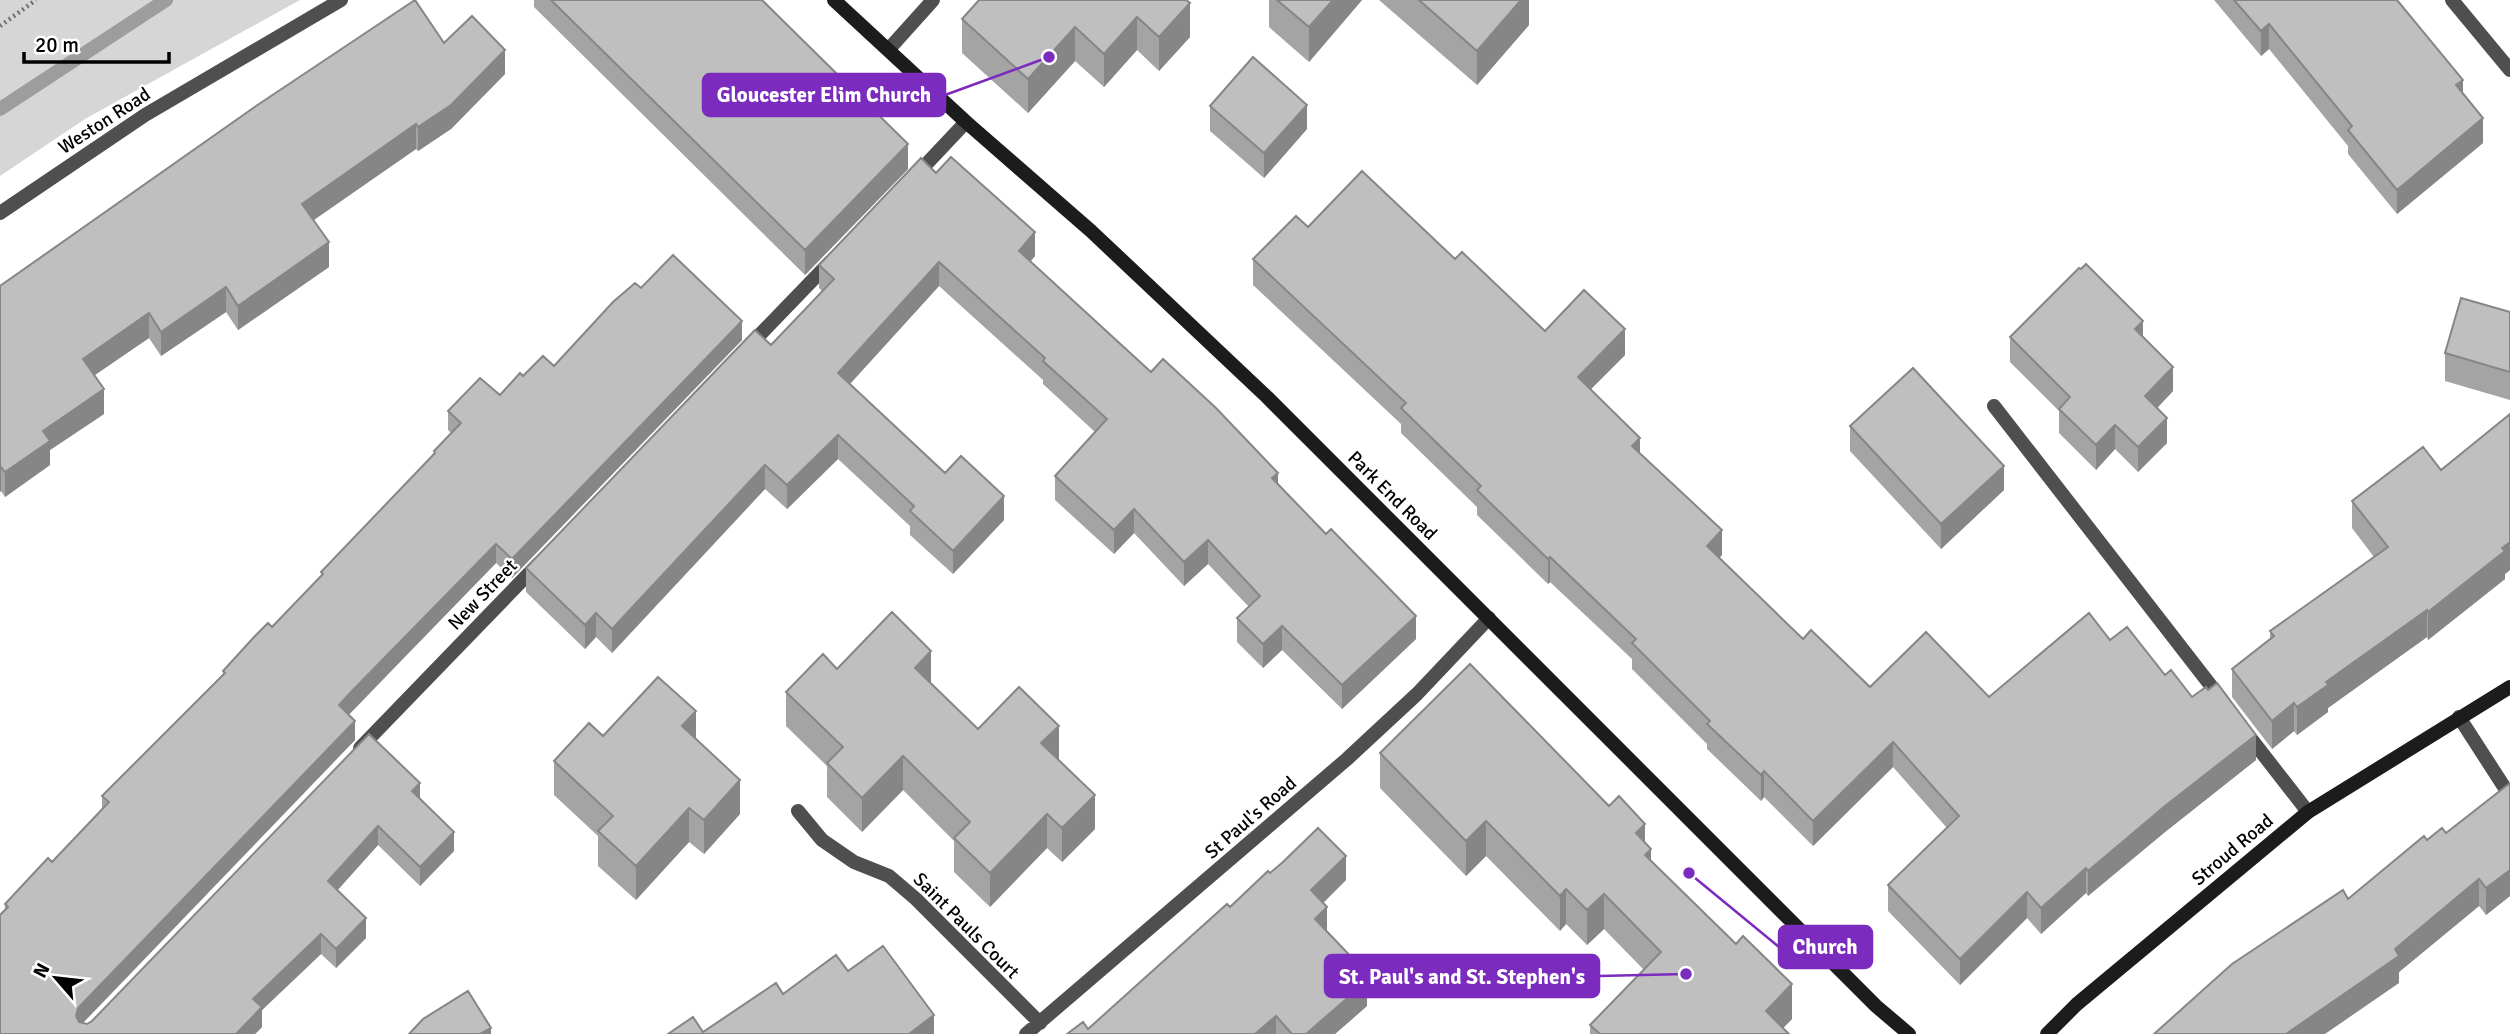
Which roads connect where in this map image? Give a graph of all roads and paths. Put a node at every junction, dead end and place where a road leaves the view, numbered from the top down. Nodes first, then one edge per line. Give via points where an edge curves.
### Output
1 (36, 0) edge
2 (341, 0) edge
3 (834, 0) edge
4 (933, 0) edge
5 (2452, 0) edge
6 (0, 26) edge
7 (889, 49) junction
8 (2510, 70) edge
9 (966, 122) junction
10 (906, 185) edge
11 (0, 213) edge
12 (842, 250) edge
13 (738, 357) edge
14 (1994, 406) dead end
15 (546, 556) edge
16 (1489, 618) junction
17 (2510, 687) edge
18 (2459, 717) junction
19 (354, 755) edge
20 (2510, 796) edge
21 (798, 811) dead end
22 (2308, 812) junction
23 (1040, 1023) junction
24 (1026, 1034) edge
25 (1909, 1034) edge
26 (2047, 1034) edge

1 - 6 path
2 - 11 street, Weston Road via 145,115
3 - 7 main road, Park End Road
4 - 7 street
5 - 8 street
7 - 9 main road, Park End Road
9 - 10 street
9 - 16 main road, Park End Road via 1258,387
12 - 13 street
14 - 22 street
15 - 19 street, New Street
16 - 23 street, St Paul's Road via 1347,759
16 - 25 main road, Park End Road
17 - 18 main road, Stroud Road
18 - 20 street
18 - 22 main road, Stroud Road
21 - 23 street, Saint Pauls Court via 822,840 854,862 889,876
22 - 26 main road, Stroud Road
23 - 24 street, St Paul's Road

